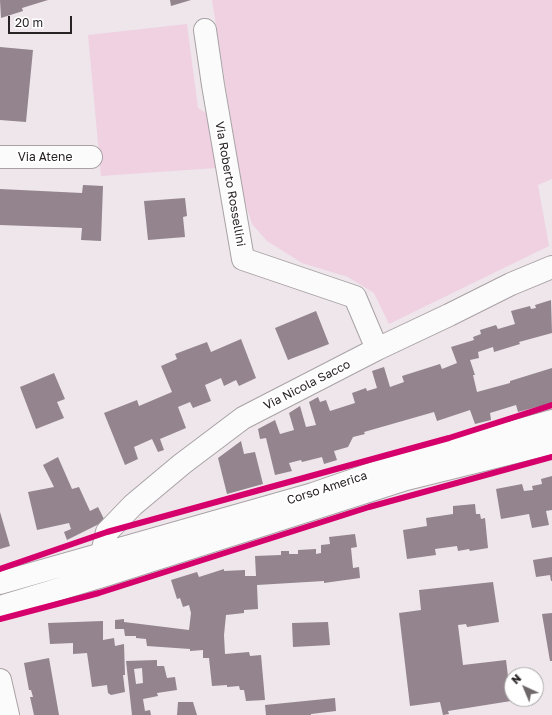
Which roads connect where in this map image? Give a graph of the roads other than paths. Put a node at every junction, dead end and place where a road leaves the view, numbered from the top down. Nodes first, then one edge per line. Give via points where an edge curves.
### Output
1 (205, 30) dead end
2 (0, 157) edge
3 (91, 157) dead end
4 (552, 267) edge
5 (377, 349) junction
6 (552, 421) edge
7 (552, 443) edge
8 (102, 553) junction
9 (109, 574) junction
10 (0, 583) edge
11 (0, 607) edge
12 (0, 680) edge
13 (8, 715) edge

1 - 5 street, Via Roberto Rossellini via 243,259 355,297
2 - 3 street, Via Atene
4 - 5 street, Via Nicola Sacco via 511,284
5 - 8 street, Via Nicola Sacco via 243,418 133,505 107,532
6 - 8 street, Corso America via 415,459 313,494
7 - 9 street, Corso America via 406,479
8 - 9 street
8 - 10 street, Corso America
9 - 11 street, Corso America
12 - 13 street

